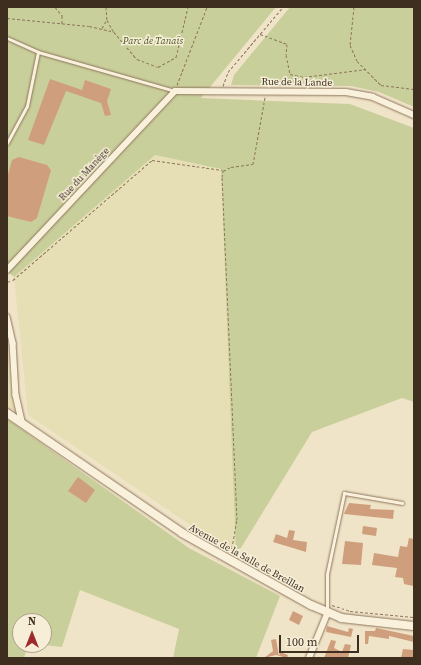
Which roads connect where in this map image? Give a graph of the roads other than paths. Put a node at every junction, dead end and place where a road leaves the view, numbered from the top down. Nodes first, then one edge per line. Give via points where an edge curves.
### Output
1 (7, 38) edge
2 (38, 52) junction
3 (175, 91) junction
4 (414, 115) edge
5 (7, 144) edge
6 (7, 270) edge
7 (7, 317) edge
8 (7, 413) edge
9 (22, 422) junction
10 (402, 503) dead end
11 (327, 608) junction
12 (414, 626) edge
13 (309, 658) edge

1 - 2 lane
2 - 3 lane
2 - 5 lane via 26,106
3 - 4 street, Rue de la Lande via 354,93
3 - 6 street, Rue du Manège
7 - 9 street via 13,343 16,395
8 - 9 street, Avenue de la Salle de Breillan
9 - 11 street, Avenue de la Salle de Breillan via 182,533 229,561
10 - 11 lane via 344,493 330,554
11 - 12 street, Avenue de la Salle de Breillan via 341,618
11 - 13 street

